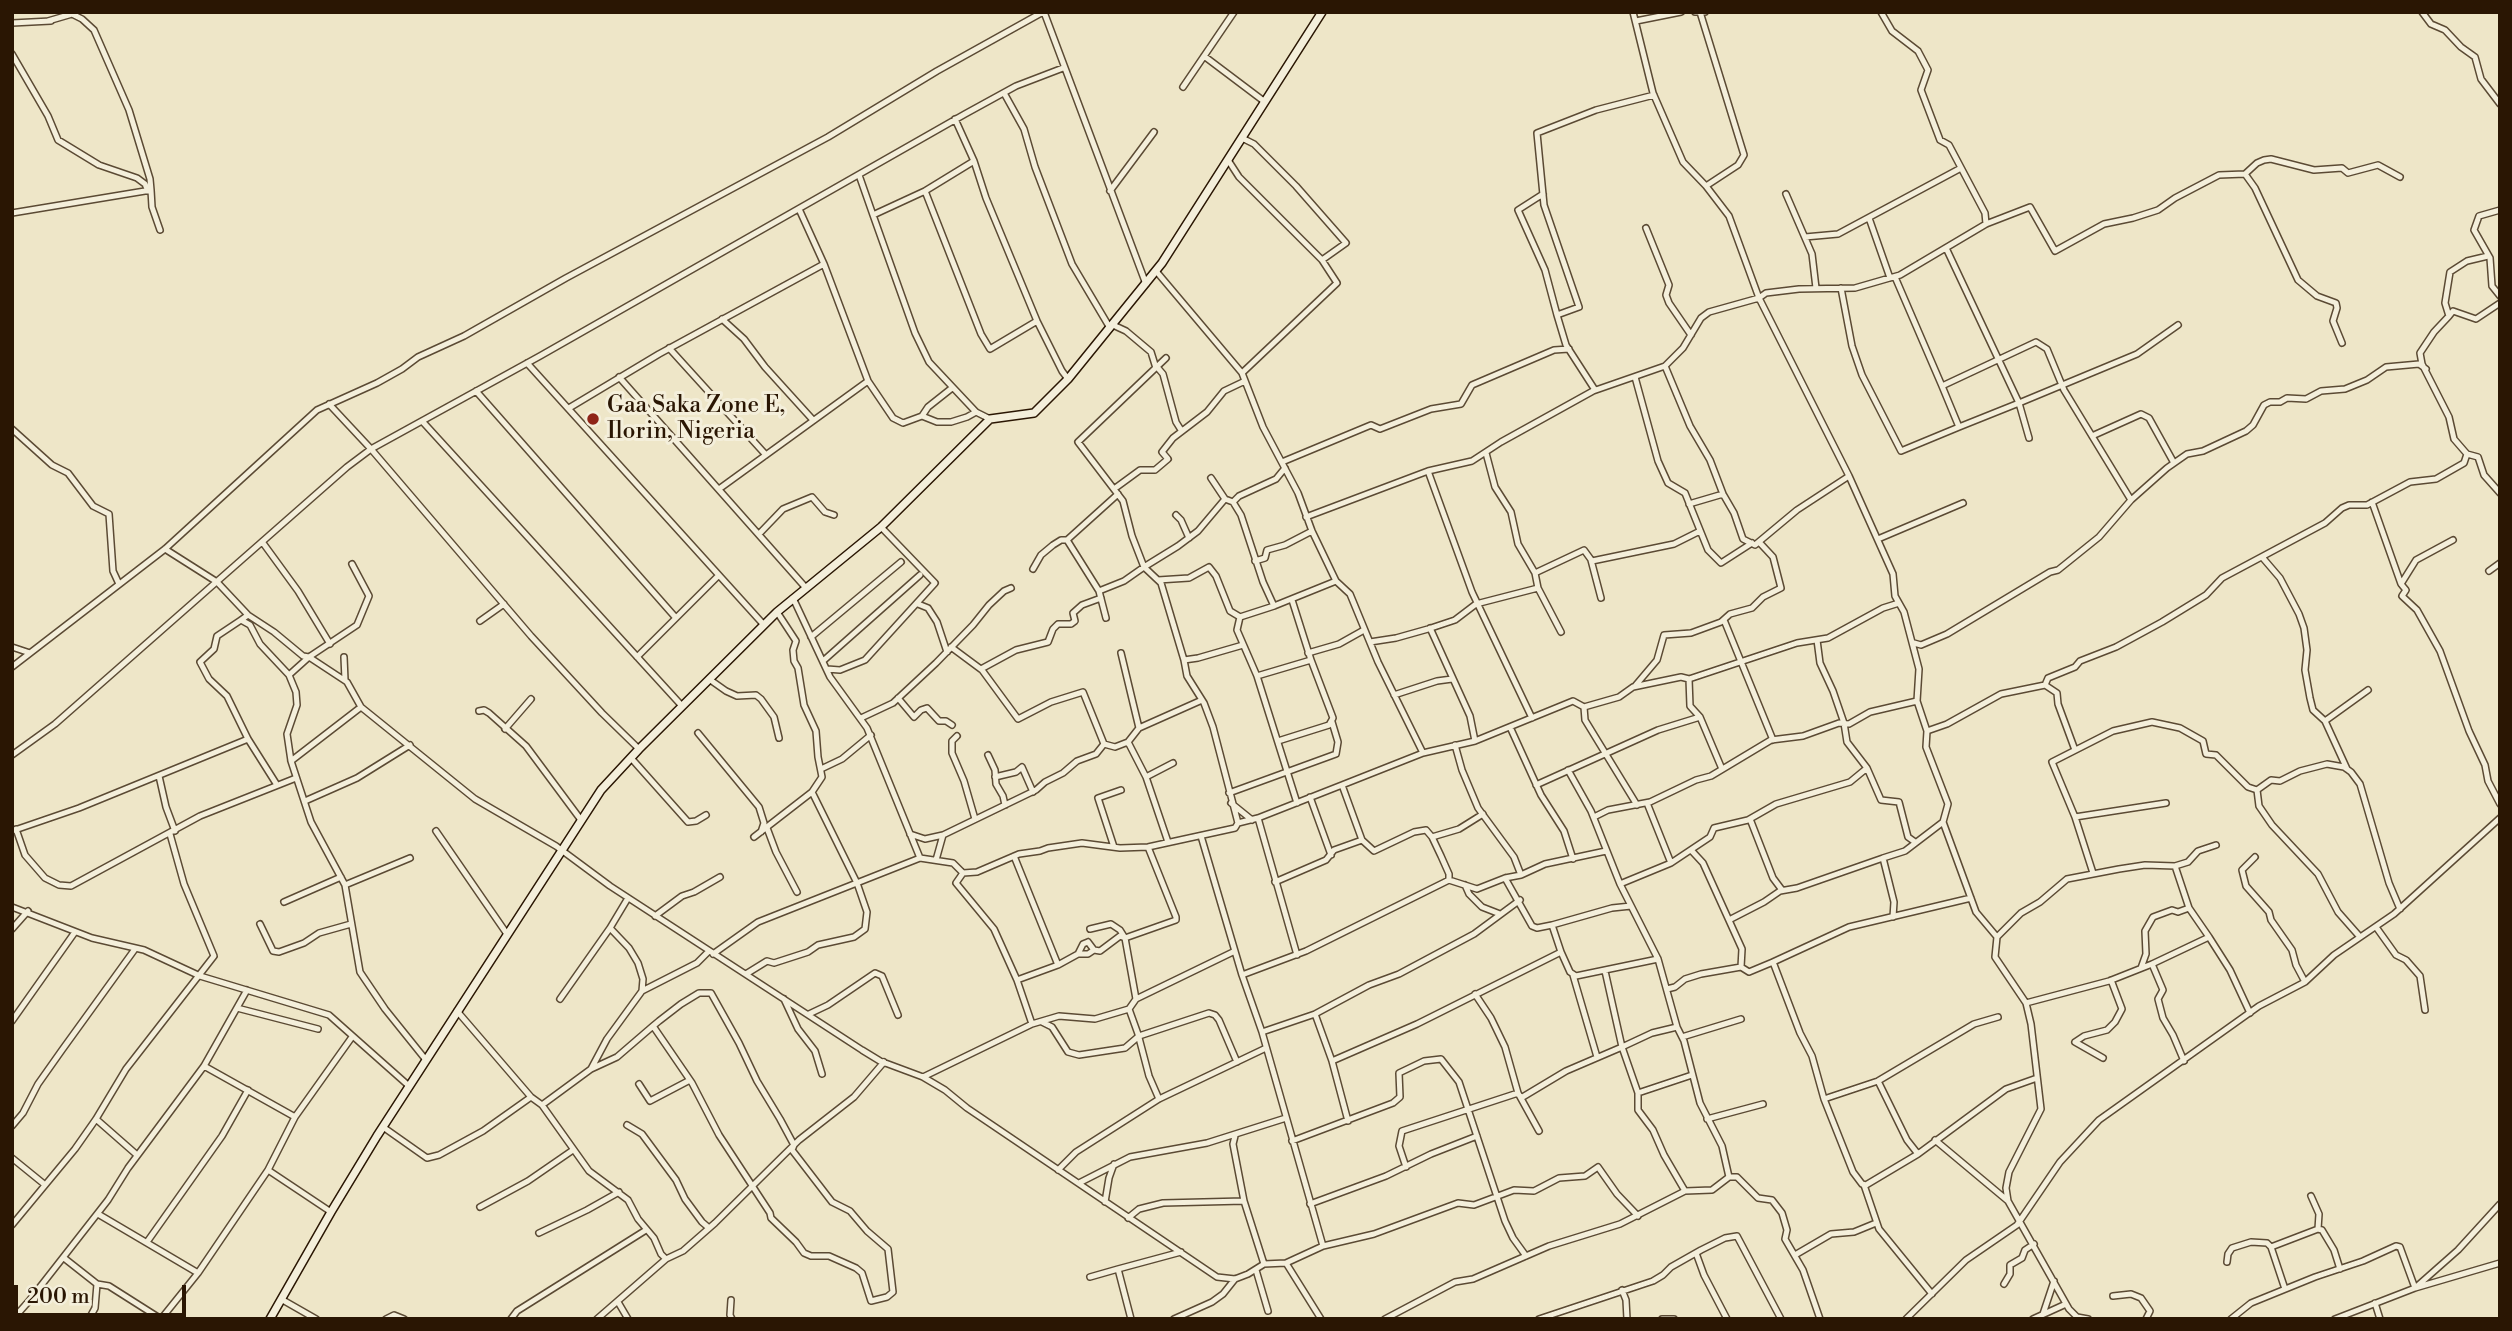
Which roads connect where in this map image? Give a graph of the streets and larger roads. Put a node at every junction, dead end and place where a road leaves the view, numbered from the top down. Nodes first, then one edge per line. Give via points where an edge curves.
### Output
1 (73, 12) edge
2 (1043, 12) edge
3 (1234, 12) edge
4 (1322, 12) edge
5 (1633, 12) edge
6 (1681, 12) edge
7 (1698, 12) edge
8 (1706, 12) edge
9 (1881, 12) edge
10 (2422, 12) edge
11 (1636, 21) junction
12 (48, 22) junction
13 (12, 23) edge
14 (12, 54) edge
15 (1204, 56) junction
16 (1063, 68) junction
17 (1183, 87) dead end
18 (1004, 93) junction
19 (1654, 95) junction
20 (1265, 102) junction
21 (2500, 104) edge
22 (955, 119) junction
23 (1154, 132) dead end
24 (1242, 138) junction
25 (1228, 160) junction
26 (974, 161) junction
27 (1961, 168) junction
28 (2245, 174) junction
29 (859, 175) junction
30 (2400, 177) dead end
31 (1706, 186) junction
32 (150, 190) junction
33 (925, 191) junction
34 (1110, 191) junction
35 (1543, 194) junction
36 (1786, 194) dead end
37 (799, 209) junction
38 (2500, 210) edge
39 (12, 213) edge
40 (873, 215) junction
41 (1869, 218) junction
42 (1986, 224) junction
43 (1646, 228) dead end
44 (160, 230) dead end
45 (1805, 237) junction
46 (1946, 248) junction
47 (2488, 256) junction
48 (1322, 260) junction
49 (824, 264) junction
50 (1156, 271) junction
51 (1893, 277) junction
52 (1146, 284) junction
53 (1841, 288) junction
54 (1816, 289) junction
55 (2500, 296) edge
56 (1759, 298) junction
57 (2500, 303) edge
58 (1558, 315) junction
59 (2449, 316) junction
60 (722, 319) junction
61 (1037, 321) junction
62 (2178, 325) dead end
63 (1112, 326) junction
64 (1691, 335) junction
65 (2342, 343) dead end
66 (668, 348) junction
67 (1569, 349) junction
68 (1166, 358) dead end
69 (1998, 359) junction
70 (527, 363) junction
71 (1665, 366) junction
72 (1157, 367) junction
73 (2426, 369) junction
74 (1242, 373) junction
75 (619, 377) junction
76 (1635, 377) junction
77 (1068, 379) junction
78 (868, 381) junction
79 (1245, 381) junction
80 (2062, 384) junction
81 (1942, 386) junction
82 (952, 388) junction
83 (1595, 390) junction
84 (476, 391) junction
85 (2019, 403) junction
86 (329, 404) junction
87 (569, 408) junction
88 (976, 412) junction
89 (922, 416) junction
90 (990, 419) junction
91 (813, 420) junction
92 (422, 421) junction
93 (1959, 427) junction
94 (12, 429) edge
95 (1181, 430) junction
96 (2092, 436) junction
97 (2029, 438) dead end
98 (371, 449) junction
99 (1486, 453) junction
100 (2467, 454) junction
101 (766, 455) junction
102 (2174, 463) junction
103 (1283, 465) junction
104 (1428, 471) junction
105 (1849, 476) junction
106 (1212, 478) dead end
107 (719, 489) junction
108 (1116, 491) junction
109 (2500, 493) edge
110 (1723, 494) junction
111 (1225, 499) junction
112 (2130, 500) junction
113 (1233, 502) junction
114 (2372, 502) junction
115 (1963, 503) dead end
116 (1689, 504) junction
117 (834, 515) dead end
118 (1176, 515) dead end
119 (1307, 517) junction
120 (881, 527) junction
121 (1312, 531) junction
122 (1700, 531) junction
123 (759, 534) junction
124 (1189, 538) junction
125 (1878, 539) junction
126 (1067, 540) junction
127 (2453, 540) dead end
128 (263, 542) junction
129 (1756, 543) junction
130 (165, 549) junction
131 (2262, 557) junction
132 (1590, 558) junction
133 (1255, 561) junction
134 (901, 562) dead end
135 (2500, 563) edge
136 (352, 564) dead end
137 (1144, 567) junction
138 (1033, 569) dead end
139 (2489, 571) dead end
140 (1535, 573) junction
141 (920, 575) dead end
142 (718, 576) junction
143 (1158, 580) junction
144 (1336, 581) junction
145 (217, 582) junction
146 (119, 584) junction
147 (2401, 584) junction
148 (806, 588) junction
149 (1011, 588) dead end
150 (1538, 588) junction
151 (1099, 591) junction
152 (793, 598) junction
153 (1101, 598) junction
154 (1601, 598) dead end
155 (1292, 600) junction
156 (1899, 603) junction
157 (504, 604) junction
158 (918, 604) junction
159 (1478, 604) junction
160 (1274, 606) junction
161 (777, 612) junction
162 (248, 615) junction
163 (1240, 617) junction
164 (676, 618) junction
165 (1106, 618) dead end
166 (241, 620) junction
167 (1724, 620) junction
168 (480, 621) dead end
169 (764, 625) junction
170 (1430, 628) junction
171 (1364, 630) junction
172 (1561, 632) dead end
173 (811, 637) junction
174 (1817, 640) junction
175 (1370, 642) junction
176 (1914, 643) junction
177 (330, 644) junction
178 (1243, 645) junction
179 (12, 647) edge
180 (949, 649) junction
181 (30, 653) junction
182 (1121, 653) dead end
183 (309, 657) junction
184 (344, 657) dead end
185 (637, 657) junction
186 (1310, 657) junction
187 (1184, 660) junction
188 (823, 661) junction
189 (1741, 664) junction
190 (12, 667) edge
191 (827, 669) junction
192 (981, 669) junction
193 (289, 675) junction
194 (1257, 676) junction
195 (709, 679) junction
196 (1452, 679) junction
197 (1689, 680) junction
198 (347, 682) junction
199 (2045, 685) junction
200 (1635, 687) junction
201 (2368, 690) dead end
202 (1394, 695) junction
203 (898, 698) junction
204 (531, 699) dead end
205 (1202, 700) junction
206 (1917, 701) junction
207 (682, 706) junction
208 (361, 707) junction
209 (1584, 707) junction
210 (478, 711) dead end
211 (1700, 717) junction
212 (861, 718) junction
213 (1532, 718) junction
214 (2325, 721) junction
215 (1332, 722) junction
216 (1844, 723) junction
217 (952, 724) dead end
218 (1510, 727) junction
219 (1139, 728) junction
220 (505, 729) junction
221 (1927, 731) junction
222 (698, 733) dead end
223 (871, 735) junction
224 (957, 736) dead end
225 (779, 738) dead end
226 (248, 739) junction
227 (1773, 740) junction
228 (1278, 741) junction
229 (1475, 741) junction
230 (1128, 742) junction
231 (1104, 744) junction
232 (410, 745) junction
233 (1455, 745) junction
234 (639, 749) junction
235 (2075, 750) junction
236 (1423, 753) junction
237 (1604, 754) junction
238 (12, 755) edge
239 (988, 755) dead end
240 (631, 758) junction
241 (290, 761) junction
242 (1173, 763) dead end
243 (1867, 768) junction
244 (821, 769) junction
245 (1722, 769) junction
246 (2347, 769) junction
247 (1568, 770) junction
248 (1288, 771) junction
249 (159, 776) junction
250 (995, 777) junction
251 (1146, 777) junction
252 (296, 778) junction
253 (277, 785) junction
254 (1342, 785) junction
255 (1536, 785) junction
256 (1121, 790) dead end
257 (2257, 790) junction
258 (812, 792) junction
259 (1033, 792) junction
260 (1229, 793) junction
261 (1310, 797) junction
262 (305, 801) junction
263 (1231, 803) junction
264 (1297, 803) junction
265 (1647, 803) junction
266 (2166, 803) dead end
267 (2500, 804) edge
268 (1005, 805) junction
269 (1637, 805) junction
270 (1483, 814) junction
271 (706, 815) dead end
272 (1594, 817) junction
273 (2075, 817) junction
274 (975, 819) junction
275 (1255, 819) junction
276 (1750, 819) junction
277 (581, 820) junction
278 (2497, 820) edge
279 (1943, 822) junction
280 (1238, 824) junction
281 (767, 828) junction
282 (14, 830) edge
283 (2500, 830) edge
284 (436, 831) dead end
285 (761, 832) junction
286 (172, 833) junction
287 (909, 834) junction
288 (943, 835) junction
289 (1201, 836) junction
290 (754, 837) dead end
291 (1432, 837) junction
292 (1362, 840) junction
293 (1168, 842) junction
294 (1916, 842) junction
295 (2216, 845) dead end
296 (1147, 847) junction
297 (1114, 848) junction
298 (561, 849) junction
299 (1691, 850) junction
300 (1606, 851) junction
301 (1331, 855) junction
302 (1014, 856) junction
303 (2255, 857) dead end
304 (410, 858) dead end
305 (919, 858) junction
306 (1883, 858) junction
307 (1573, 859) junction
308 (936, 860) junction
309 (1671, 863) junction
310 (2175, 866) junction
311 (963, 873) junction
312 (2093, 873) junction
313 (1521, 875) junction
314 (341, 877) junction
315 (720, 877) dead end
316 (1505, 878) junction
317 (1448, 880) junction
318 (1275, 882) junction
319 (857, 883) junction
320 (1620, 884) junction
321 (345, 885) junction
322 (1465, 885) junction
323 (1783, 890) junction
324 (797, 892) dead end
325 (628, 898) junction
326 (1971, 898) junction
327 (1520, 900) junction
328 (284, 902) dead end
329 (1631, 906) junction
330 (12, 907) edge
331 (2189, 908) junction
332 (2400, 909) junction
333 (28, 911) junction
334 (1500, 914) junction
335 (655, 916) junction
336 (1893, 917) junction
337 (1729, 920) junction
338 (260, 924) dead end
339 (351, 924) junction
340 (1552, 925) junction
341 (2376, 926) junction
342 (610, 928) junction
343 (12, 929) edge
344 (1090, 929) dead end
345 (75, 932) junction
346 (507, 934) junction
347 (1997, 937) junction
348 (2209, 937) junction
349 (2360, 937) junction
350 (1125, 938) junction
351 (135, 948) junction
352 (1094, 950) junction
353 (1235, 951) junction
354 (1561, 951) junction
355 (711, 953) junction
356 (1078, 954) junction
357 (1297, 955) junction
358 (1658, 959) junction
359 (1773, 962) junction
360 (2152, 964) junction
361 (1058, 965) junction
362 (1741, 967) junction
363 (2141, 968) junction
364 (1605, 971) junction
365 (746, 974) junction
366 (1242, 975) junction
367 (1573, 975) junction
368 (200, 976) junction
369 (1017, 980) junction
370 (2111, 980) junction
371 (2305, 982) junction
372 (1667, 989) junction
373 (247, 990) junction
374 (642, 990) junction
375 (1475, 994) junction
376 (782, 997) junction
377 (560, 999) dead end
378 (1136, 999) junction
379 (2026, 1003) junction
380 (237, 1008) junction
381 (1129, 1009) junction
382 (2425, 1010) dead end
383 (457, 1011) junction
384 (2250, 1013) junction
385 (809, 1014) junction
386 (1315, 1014) junction
387 (898, 1015) dead end
388 (1998, 1017) dead end
389 (1741, 1019) dead end
390 (12, 1020) edge
391 (1042, 1022) junction
392 (1032, 1024) junction
393 (653, 1026) junction
394 (1677, 1027) junction
395 (318, 1029) dead end
396 (1262, 1032) junction
397 (1139, 1036) junction
398 (352, 1037) junction
399 (1682, 1038) junction
400 (1622, 1047) junction
401 (1266, 1048) junction
402 (1597, 1057) junction
403 (2103, 1058) dead end
404 (426, 1060) junction
405 (1332, 1061) junction
406 (884, 1062) junction
407 (1237, 1062) junction
408 (2184, 1062) junction
409 (204, 1066) junction
410 (591, 1069) junction
411 (822, 1074) dead end
412 (1692, 1075) junction
413 (923, 1077) junction
414 (2037, 1078) junction
415 (690, 1080) junction
416 (1878, 1081) junction
417 (639, 1084) dead end
418 (410, 1086) junction
419 (248, 1090) junction
420 (1638, 1093) junction
421 (1519, 1095) junction
422 (531, 1097) junction
423 (1159, 1099) junction
424 (1825, 1099) junction
425 (1763, 1104) dead end
426 (542, 1105) junction
427 (1467, 1110) junction
428 (295, 1117) junction
429 (1286, 1118) junction
430 (96, 1119) junction
431 (1707, 1119) junction
432 (1348, 1121) junction
433 (627, 1125) dead end
434 (12, 1126) edge
435 (383, 1126) junction
436 (1539, 1131) dead end
437 (1235, 1136) junction
438 (1476, 1136) junction
439 (1935, 1140) junction
440 (1292, 1141) junction
441 (794, 1145) junction
442 (573, 1150) junction
443 (1918, 1154) junction
444 (137, 1155) junction
445 (12, 1158) edge
446 (1114, 1164) junction
447 (1406, 1167) junction
448 (268, 1170) junction
449 (1058, 1170) junction
450 (1729, 1177) junction
451 (1079, 1183) junction
452 (44, 1184) junction
453 (1864, 1185) junction
454 (752, 1186) junction
455 (1685, 1191) junction
456 (619, 1192) junction
457 (2311, 1196) dead end
458 (1497, 1198) junction
459 (1244, 1201) junction
460 (2008, 1201) junction
461 (1105, 1202) junction
462 (1310, 1204) junction
463 (2500, 1204) edge
464 (480, 1207) dead end
465 (331, 1212) junction
466 (98, 1214) junction
467 (1638, 1216) junction
468 (1128, 1218) junction
469 (2021, 1221) junction
470 (1876, 1223) junction
471 (12, 1225) edge
472 (709, 1227) junction
473 (2318, 1229) junction
474 (646, 1230) junction
475 (539, 1233) dead end
476 (148, 1241) junction
477 (2034, 1244) junction
478 (1322, 1246) junction
479 (2271, 1247) junction
480 (1181, 1252) junction
481 (1696, 1253) junction
482 (1795, 1255) junction
483 (1526, 1256) junction
484 (64, 1258) junction
485 (666, 1259) junction
486 (1286, 1262) junction
487 (2227, 1262) dead end
488 (2500, 1263) edge
489 (1264, 1264) junction
490 (1118, 1269) junction
491 (2340, 1269) junction
492 (1256, 1270) junction
493 (198, 1272) junction
494 (1090, 1277) dead end
495 (1235, 1279) junction
496 (2054, 1281) junction
497 (97, 1284) junction
498 (2004, 1284) dead end
499 (2415, 1288) junction
500 (2285, 1289) junction
501 (1622, 1290) junction
502 (1932, 1294) junction
503 (2113, 1296) dead end
504 (281, 1299) junction
505 (731, 1300) dead end
506 (618, 1302) junction
507 (2375, 1303) junction
508 (2066, 1304) junction
509 (1268, 1311) dead end
510 (2043, 1314) junction
511 (2077, 1318) edge
512 (2338, 1318) edge
513 (13, 1319) edge
514 (89, 1319) edge
515 (161, 1319) edge
516 (270, 1319) edge
517 (316, 1319) edge
518 (386, 1319) edge
519 (404, 1319) edge
520 (511, 1319) edge
521 (597, 1319) edge
522 (628, 1319) edge
523 (732, 1319) edge
524 (1131, 1319) edge
525 (1174, 1319) edge
526 (1321, 1319) edge
527 (1385, 1319) edge
528 (1539, 1319) edge
529 (1627, 1319) edge
530 (1662, 1319) edge
531 (1674, 1319) edge
532 (1727, 1319) edge
533 (1781, 1319) edge
534 (1820, 1319) edge
535 (1906, 1319) edge
536 (2033, 1319) edge
537 (2088, 1319) edge
538 (2146, 1319) edge
539 (2231, 1319) edge
540 (2380, 1319) edge

1 - 12 street
2 - 16 street
2 - 86 street via 464,337
3 - 15 street
4 - 20 street
5 - 11 street
6 - 11 street
7 - 8 street
7 - 31 street via 1744,155 1738,166
9 - 27 street via 1892,32 1917,51 1928,70 1921,90 1940,140 1949,145
10 - 21 street via 2475,57 2481,79
11 - 19 street
12 - 13 street
12 - 32 street via 72,14 94,30 129,110
14 - 32 street via 58,140 99,165 136,178
15 - 17 street
15 - 20 street
16 - 18 street
16 - 34 street
18 - 22 street
18 - 63 street via 1024,129 1072,264
19 - 31 street via 1683,162
19 - 35 street via 1537,132
20 - 24 street
22 - 26 street
22 - 29 street
23 - 34 street
24 - 25 street
24 - 48 street via 1296,186 1346,243
25 - 48 street via 1239,177
25 - 50 street
26 - 33 street
26 - 61 street
27 - 41 street
27 - 42 street via 1985,213
28 - 30 street via 2257,163 2271,159 2314,170 2342,168 2348,173 2378,165
28 - 42 street via 2219,175 2158,210 2104,224 2054,251 2030,207
28 - 65 street via 2298,280 2317,296 2336,303 2333,321
29 - 37 street
29 - 40 street
31 - 56 street via 1729,216
32 - 39 street
32 - 44 street
33 - 40 street
33 - 61 street via 990,349
34 - 52 street
35 - 58 street via 1579,307
35 - 58 street via 1518,210 1545,270
36 - 45 street
37 - 49 street
37 - 70 street
38 - 47 street via 2479,216 2474,230
40 - 82 street via 915,333 929,362
41 - 45 street via 1838,234
41 - 51 street
42 - 46 street
43 - 64 street via 1669,285 1669,303
45 - 54 street
46 - 51 street
46 - 69 street
47 - 55 street via 2492,286
47 - 59 street via 2467,261 2450,272 2445,303
48 - 74 street via 1337,284
49 - 60 street
49 - 78 street
50 - 52 street
50 - 74 street
51 - 53 street
51 - 81 street
52 - 63 street
53 - 54 street
53 - 93 street via 1862,375 1901,451
54 - 56 street via 1766,293
56 - 64 street via 1709,312
56 - 105 street
57 - 59 street via 2476,319 2454,311
58 - 67 street
59 - 73 street via 2420,353
60 - 66 street
60 - 91 street
61 - 77 street
62 - 80 street via 2137,354
63 - 72 street via 1152,352
63 - 77 street
64 - 71 street
66 - 75 street
66 - 101 street
67 - 83 street
67 - 103 street via 1554,350 1472,385 1461,404 1432,409 1380,429 1371,425
68 - 72 street
69 - 80 street via 2036,342 2047,349
69 - 81 street
69 - 85 street
70 - 84 street
70 - 87 street
71 - 76 street
71 - 110 street
72 - 95 street
72 - 108 street via 1078,442
73 - 100 street via 2449,416 2454,439
73 - 102 street via 2418,364 2386,367 2345,389 2270,402 2246,431
74 - 79 street
75 - 87 street
75 - 107 street
76 - 83 street
76 - 116 street via 1658,461 1668,483 1685,493
77 - 90 street via 1034,413
78 - 89 street via 892,418 903,423
78 - 91 street
79 - 95 street via 1224,391 1207,412
79 - 103 street
80 - 85 street
80 - 96 street
81 - 93 street
82 - 88 street
82 - 89 street
83 - 99 street
84 - 92 street
84 - 164 street
85 - 93 street
85 - 97 street
86 - 98 street
86 - 130 street
87 - 142 street
88 - 89 street via 951,422
88 - 90 street
90 - 120 street
91 - 101 street
92 - 98 street
92 - 185 street
94 - 146 street via 52,466 68,473 93,506 109,514 113,571
95 - 108 street via 1162,452 1168,459 1156,470 1134,473
96 - 102 street via 2141,414 2149,418
96 - 112 street
98 - 128 street
98 - 157 street
99 - 104 street
99 - 140 street via 1495,487 1511,512 1518,544
100 - 109 street via 2478,457 2484,475
100 - 114 street via 2464,463 2436,479 2410,482
101 - 107 street
102 - 112 street
103 - 113 street via 1276,479
103 - 119 street
104 - 119 street
104 - 159 street
105 - 125 street
105 - 129 street
106 - 111 street
107 - 123 street
108 - 126 street
108 - 137 street
110 - 116 street
110 - 129 street via 1743,539
111 - 113 street
111 - 124 street
112 - 176 street via 2099,537 2058,570 1947,634 1922,645
113 - 133 street
114 - 131 street via 2342,508 2325,523
114 - 147 street
115 - 125 street
116 - 122 street
117 - 123 street via 811,497 783,509
118 - 124 street
119 - 121 street
120 - 148 street
120 - 158 street via 935,583
121 - 133 street via 1267,550 1265,558
121 - 144 street
122 - 129 street via 1707,550 1721,563
122 - 132 street via 1674,544
123 - 148 street
124 - 137 street
125 - 156 street
126 - 138 street via 1041,555
126 - 151 street
127 - 147 street via 2416,560
128 - 145 street
128 - 177 street
129 - 167 street via 1773,557 1781,588
130 - 145 street
130 - 146 street
131 - 199 street via 2222,578 2206,595 2162,622 2048,678
131 - 214 street via 2290,593 2299,614 2310,698 2313,710
132 - 140 street via 1584,550
132 - 154 street
133 - 160 street
134 - 173 street
135 - 139 street
136 - 177 street via 369,600 355,628
137 - 143 street
137 - 151 street
140 - 150 street
141 - 188 street
142 - 164 street
142 - 169 street
143 - 163 street via 1189,578 1209,567 1230,611
143 - 187 street
144 - 155 street
144 - 171 street via 1350,594
145 - 162 street
145 - 238 street via 55,724
146 - 181 street
147 - 267 street via 2406,590 2402,596 2417,610 2440,650
148 - 152 street
149 - 180 street
150 - 159 street
150 - 172 street
151 - 153 street
152 - 161 street
152 - 173 street
153 - 165 street
153 - 192 street via 1073,613 1071,624 1053,629 1048,642 1016,650
155 - 160 street
155 - 186 street
156 - 174 street
156 - 176 street
157 - 168 street
157 - 234 street
158 - 180 street via 929,608
158 - 191 street via 865,660 840,670
159 - 170 street via 1455,620
159 - 213 street
160 - 163 street
161 - 169 street
161 - 244 street via 796,640 794,661 804,705 816,731
162 - 166 street
162 - 183 street
163 - 178 street via 1237,630
164 - 185 street
166 - 193 street
166 - 226 street via 216,636 214,649 200,662 209,679 227,696
167 - 189 street
167 - 200 street via 1691,634 1664,635 1657,660
169 - 195 street
170 - 175 street
170 - 196 street
171 - 175 street
171 - 186 street
173 - 188 street
174 - 189 street
174 - 216 street via 1820,663
175 - 202 street
176 - 206 street via 1919,669
177 - 183 street
178 - 187 street
178 - 194 street
179 - 181 street
180 - 192 street
180 - 203 street
181 - 190 street
182 - 219 street
183 - 193 street
183 - 198 street
184 - 198 street
185 - 207 street
186 - 194 street
186 - 215 street
187 - 205 street via 1187,676
188 - 191 street
189 - 197 street
189 - 227 street
191 - 212 street
192 - 231 street via 1018,719 1083,692
193 - 241 street via 297,701 287,734
194 - 228 street
195 - 207 street
195 - 225 street via 737,696 761,699 774,718
196 - 202 street
196 - 229 street via 1470,716
197 - 200 street via 1681,677
197 - 211 street via 1690,706
198 - 208 street
199 - 221 street via 2001,694
199 - 235 street via 2057,693
200 - 209 street
201 - 214 street
202 - 236 street
203 - 212 street
203 - 217 street via 914,717 927,708 939,722
204 - 220 street
205 - 219 street
205 - 260 street
206 - 216 street
206 - 221 street
207 - 234 street
208 - 232 street
208 - 241 street
209 - 213 street via 1573,701
209 - 237 street via 1585,720
210 - 220 street via 489,713
211 - 237 street
211 - 245 street
212 - 223 street
213 - 218 street
214 - 246 street
215 - 228 street
215 - 248 street via 1336,754
216 - 227 street
216 - 243 street via 1847,742
218 - 229 street
218 - 255 street
219 - 230 street
220 - 277 street via 526,747
221 - 279 street via 1926,747 1948,804
222 - 285 street via 759,807 764,823
223 - 244 street via 842,759
223 - 287 street
224 - 274 street via 952,753
226 - 249 street
226 - 253 street
227 - 245 street
228 - 248 street
229 - 233 street
230 - 231 street via 1115,747
230 - 251 street
231 - 259 street via 1096,754 1077,761
232 - 262 street via 357,778
232 - 298 street via 475,799
233 - 236 street
233 - 270 street
234 - 240 street
235 - 257 street via 2113,731 2162,723 2180,727 2203,741 2206,754 2216,755 2248,787
235 - 273 street via 2052,762
236 - 254 street
237 - 247 street
237 - 269 street
239 - 250 street
240 - 271 street via 688,822
240 - 277 street
241 - 252 street
242 - 251 street
243 - 276 street via 1850,782 1776,804
243 - 294 street via 1881,800 1899,802 1908,837
244 - 258 street via 821,781
245 - 265 street
246 - 257 street via 2327,764 2280,781 2270,780
246 - 332 street via 2360,784
247 - 255 street
247 - 272 street
248 - 260 street
248 - 264 street
249 - 282 street
249 - 286 street
250 - 259 street via 1022,767
250 - 268 street
251 - 293 street
252 - 253 street
252 - 262 street
253 - 286 street via 200,816
254 - 261 street
254 - 292 street
255 - 307 street via 1564,831
256 - 297 street via 1098,798
257 - 349 street via 2259,806 2272,825 2318,874 2338,912
258 - 281 street
258 - 319 street
259 - 268 street
260 - 263 street
261 - 264 street
261 - 301 street
262 - 314 street via 319,841
263 - 275 street
263 - 280 street
264 - 275 street
265 - 269 street
265 - 309 street
266 - 273 street
268 - 274 street
269 - 272 street
270 - 291 street via 1459,829
270 - 313 street via 1514,857
272 - 300 street
273 - 312 street
274 - 288 street
275 - 280 street
275 - 318 street
276 - 299 street via 1714,828 1710,837
276 - 323 street via 1773,878
277 - 298 street
278 - 283 street
278 - 332 street
279 - 294 street
279 - 326 street
280 - 289 street
281 - 285 street
281 - 324 street
282 - 286 street via 24,855 48,880 67,886
284 - 346 street
285 - 290 street
286 - 368 street via 184,884 214,956
287 - 288 street via 925,839
287 - 305 street
288 - 308 street
289 - 293 street
289 - 353 street
291 - 292 street via 1426,830 1414,832 1374,851
291 - 317 street
292 - 301 street
293 - 296 street
294 - 306 street
295 - 310 street
296 - 297 street
296 - 350 street via 1176,917
297 - 302 street via 1082,843
298 - 325 street
298 - 346 street
299 - 309 street
299 - 337 street via 1703,863
300 - 307 street
300 - 320 street
301 - 318 street
302 - 311 street
302 - 361 street
303 - 371 street via 2242,870 2246,886 2269,912
304 - 321 street
305 - 308 street
305 - 319 street
306 - 323 street
306 - 336 street
307 - 313 street
308 - 311 street via 953,863
309 - 320 street
310 - 312 street
310 - 331 street
311 - 369 street via 956,883 994,929
312 - 347 street via 2067,879
313 - 316 street
314 - 321 street
314 - 328 street
315 - 335 street
316 - 322 street via 1480,889
316 - 327 street
317 - 322 street
317 - 357 street
318 - 357 street
319 - 355 street via 758,922
319 - 365 street via 867,912 862,933 774,963 767,961
320 - 329 street
321 - 339 street
322 - 334 street via 1482,907
323 - 337 street
325 - 335 street
325 - 342 street
326 - 336 street
326 - 347 street via 1976,912
327 - 334 street
327 - 340 street via 1534,927
329 - 340 street
329 - 358 street
330 - 333 street
331 - 348 street
331 - 363 street via 2153,918 2145,931
332 - 341 street
333 - 343 street
333 - 345 street
334 - 386 street via 1439,954
335 - 355 street
336 - 359 street via 1849,928
337 - 362 street via 1742,949
338 - 339 street via 273,951 279,952
339 - 404 street via 360,972
340 - 354 street
341 - 349 street
341 - 382 street via 2396,955 2420,975
342 - 374 street via 638,963
342 - 377 street
344 - 350 street via 1111,924
345 - 351 street
345 - 390 street
346 - 383 street
347 - 379 street via 1995,957
348 - 360 street
348 - 384 street
349 - 371 street
350 - 352 street via 1120,936 1100,951
350 - 378 street
351 - 368 street
351 - 434 street
352 - 356 street
352 - 356 street via 1088,942
353 - 366 street
353 - 378 street
354 - 367 street
354 - 375 street
355 - 365 street
355 - 374 street
356 - 361 street
357 - 366 street
358 - 364 street
358 - 372 street
359 - 362 street via 1749,972
359 - 424 street
360 - 363 street
360 - 408 street via 2163,990 2158,999 2163,1018
361 - 369 street
362 - 372 street via 1701,974
363 - 370 street
364 - 367 street
364 - 400 street
365 - 376 street
366 - 396 street
367 - 402 street
368 - 373 street
368 - 430 street via 126,1069
369 - 392 street
370 - 379 street
370 - 403 street via 2122,1009 2118,1016 2106,1030 2075,1042
371 - 384 street
372 - 394 street
373 - 380 street
373 - 398 street via 329,1015
374 - 410 street
375 - 405 street
375 - 421 street via 1505,1047
376 - 385 street
376 - 411 street via 815,1051
378 - 381 street
379 - 414 street
380 - 395 street
380 - 409 street
381 - 391 street via 1095,1019 1059,1016
381 - 397 street
383 - 404 street
383 - 422 street
384 - 408 street
385 - 387 street via 875,973 883,976
385 - 406 street
386 - 396 street
386 - 405 street
388 - 416 street via 1975,1024
389 - 399 street
391 - 392 street
391 - 397 street via 1052,1027 1068,1052 1079,1055 1125,1048
392 - 413 street
393 - 410 street via 617,1057
393 - 415 street
393 - 441 street via 699,993 711,993
394 - 399 street
394 - 400 street
396 - 401 street
397 - 407 street via 1209,1013 1215,1015
397 - 423 street
398 - 418 street
398 - 428 street
399 - 412 street
400 - 402 street
400 - 420 street
401 - 407 street
401 - 429 street
402 - 421 street
404 - 418 street
405 - 432 street
406 - 413 street
406 - 441 street via 854,1097
407 - 423 street
408 - 469 street via 2089,1129 2060,1161
409 - 419 street
409 - 444 street
410 - 426 street
412 - 420 street
412 - 431 street
413 - 449 street
414 - 439 street via 2006,1089
414 - 460 street via 2041,1109 2009,1172
415 - 417 street via 650,1101
415 - 454 street
416 - 424 street
416 - 443 street
418 - 435 street
419 - 428 street
419 - 476 street via 222,1136
420 - 455 street via 1638,1110
421 - 427 street
421 - 436 street
422 - 426 street
422 - 435 street via 483,1131 427,1158
423 - 449 street via 1076,1152
424 - 453 street via 1853,1172
425 - 431 street
426 - 442 street
427 - 432 street via 1459,1082 1441,1059 1430,1059 1399,1073 1400,1097 1393,1103
427 - 438 street
427 - 447 street via 1402,1131 1399,1146
428 - 448 street
429 - 437 street
429 - 440 street
430 - 444 street
430 - 452 street
431 - 450 street via 1722,1146
432 - 440 street
433 - 472 street via 642,1134
435 - 465 street
437 - 446 street
437 - 459 street
438 - 447 street
438 - 458 street
439 - 443 street
439 - 460 street
440 - 462 street
441 - 454 street
441 - 454 street via 792,1150 832,1202 850,1211 888,1249 893,1292 871,1301 856,1268 837,1258 804,1253 771,1218
442 - 456 street via 597,1179
442 - 464 street
443 - 453 street
444 - 466 street
445 - 452 street
446 - 451 street
446 - 461 street
447 - 462 street
448 - 465 street
448 - 493 street
449 - 451 street
450 - 455 street via 1712,1190
450 - 482 street via 1737,1177 1758,1198 1772,1200 1783,1213 1784,1239
451 - 461 street
452 - 471 street
453 - 470 street
454 - 472 street
455 - 467 street
456 - 474 street
456 - 475 street
457 - 473 street via 2319,1214
458 - 467 street via 1514,1190 1534,1191 1559,1178 1585,1176 1598,1167
458 - 478 street via 1474,1205 1458,1203 1374,1234
458 - 483 street via 1513,1238
459 - 468 street via 1163,1203 1139,1209
459 - 489 street
460 - 469 street
461 - 468 street
462 - 478 street
463 - 499 street
465 - 504 street
466 - 476 street
466 - 484 street
467 - 483 street
468 - 480 street
469 - 477 street
469 - 502 street via 1966,1260
470 - 482 street via 1854,1232 1831,1234
470 - 502 street
472 - 485 street via 683,1251
473 - 479 street
473 - 491 street via 2328,1237
474 - 485 street
474 - 520 street via 539,1296
476 - 493 street
477 - 496 street
477 - 498 street via 2010,1265
478 - 486 street
479 - 487 street via 2260,1242 2240,1245 2228,1254
479 - 500 street
480 - 490 street
480 - 495 street via 1217,1277
481 - 501 street via 1653,1281
481 - 532 street
481 - 533 street via 1737,1236
482 - 534 street
483 - 527 street via 1455,1282
484 - 497 street
484 - 513 street
485 - 506 street
486 - 489 street
486 - 526 street
488 - 499 street
489 - 492 street
490 - 494 street
490 - 524 street
491 - 499 street via 2399,1245
491 - 500 street
492 - 495 street
492 - 509 street
493 - 515 street
495 - 525 street via 1212,1302
496 - 508 street
496 - 510 street
497 - 514 street
497 - 515 street via 109,1286
499 - 507 street
500 - 539 street via 2251,1303
501 - 528 street via 1571,1312
501 - 529 street
502 - 535 street
503 - 538 street via 2141,1298 2150,1311
504 - 516 street
504 - 517 street
505 - 523 street
506 - 521 street
506 - 522 street
507 - 512 street
507 - 540 street
508 - 510 street
508 - 511 street
510 - 536 street
511 - 537 street
518 - 519 street via 394,1315
530 - 531 street

